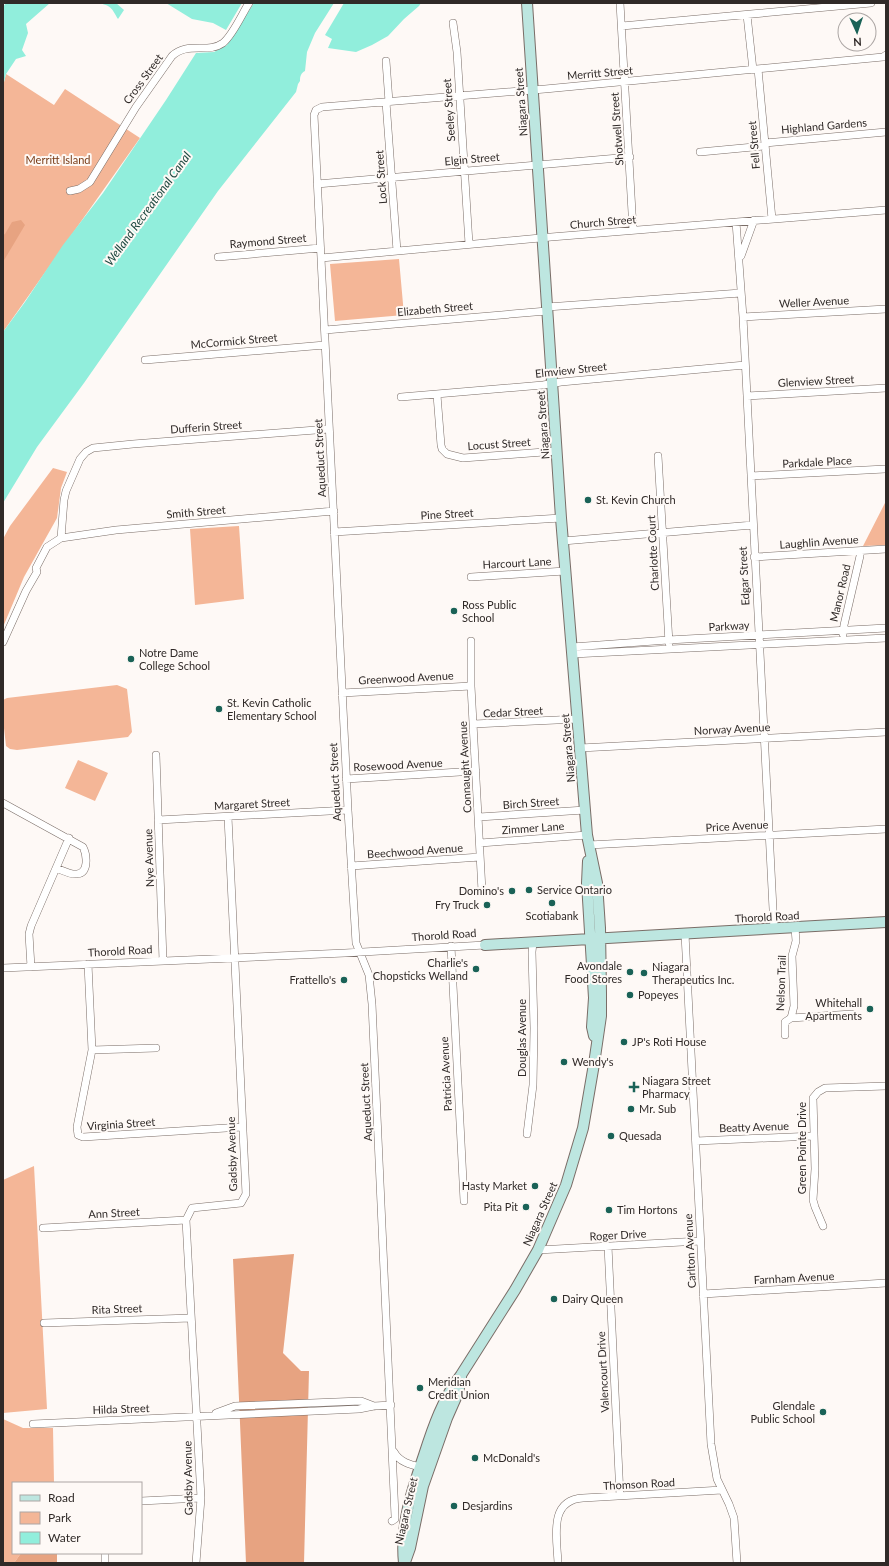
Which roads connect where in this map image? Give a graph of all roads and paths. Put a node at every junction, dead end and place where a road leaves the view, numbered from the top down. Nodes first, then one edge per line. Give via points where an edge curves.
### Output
1 (249, 3) edge
2 (527, 3) edge
3 (620, 3) edge
4 (871, 3) edge
5 (747, 15) junction
6 (453, 23) dead end
7 (622, 26) junction
8 (886, 55) edge
9 (386, 61) dead end
10 (755, 70) junction
11 (625, 82) junction
12 (532, 90) junction
13 (459, 96) junction
14 (388, 102) junction
15 (316, 110) joint
16 (886, 132) edge
17 (765, 145) junction
18 (700, 152) dead end
19 (630, 157) junction
20 (537, 164) junction
21 (464, 171) junction
22 (392, 177) junction
23 (317, 184) junction
24 (70, 191) dead end
25 (886, 210) edge
26 (772, 219) junction
27 (754, 220) junction
28 (736, 222) junction
29 (633, 230) junction
30 (543, 238) junction
31 (469, 244) junction
32 (320, 248) junction
33 (397, 251) junction
34 (218, 257) dead end
35 (321, 258) junction
36 (740, 260) junction
37 (741, 293) junction
38 (547, 309) junction
39 (886, 309) edge
40 (743, 317) junction
41 (325, 330) junction
42 (324, 345) junction
43 (145, 360) dead end
44 (745, 365) junction
45 (552, 383) junction
46 (886, 388) edge
47 (437, 394) junction
48 (747, 396) junction
49 (401, 397) dead end
50 (329, 429) junction
51 (557, 451) junction
52 (658, 456) dead end
53 (885, 469) dead end
54 (751, 476) junction
55 (334, 511) junction
56 (561, 518) junction
57 (753, 525) junction
58 (334, 532) junction
59 (663, 533) junction
60 (61, 538) junction
61 (563, 541) junction
62 (886, 549) edge
63 (860, 551) junction
64 (754, 557) junction
65 (565, 571) junction
66 (471, 576) dead end
67 (886, 628) edge
68 (843, 630) junction
69 (758, 635) junction
70 (886, 638) edge
71 (668, 640) junction
72 (843, 640) junction
73 (471, 641) dead end
74 (3, 642) edge
75 (759, 645) junction
76 (669, 650) junction
77 (573, 651) junction
78 (471, 686) junction
79 (342, 693) junction
80 (578, 719) junction
81 (474, 724) junction
82 (886, 732) edge
83 (764, 738) junction
84 (580, 748) junction
85 (156, 755) dead end
86 (476, 771) junction
87 (346, 779) junction
88 (3, 803) edge
89 (348, 810) junction
90 (586, 810) junction
91 (228, 817) junction
92 (479, 817) junction
93 (158, 820) junction
94 (886, 829) edge
95 (769, 835) junction
96 (69, 838) junction
97 (588, 840) junction
98 (480, 843) junction
99 (480, 857) junction
100 (351, 866) junction
101 (56, 868) junction
102 (482, 891) dead end
103 (886, 922) edge
104 (795, 928) junction
105 (774, 929) junction
106 (685, 934) junction
107 (595, 939) junction
108 (533, 942) junction
109 (485, 945) joint
110 (451, 946) junction
111 (360, 952) junction
112 (234, 958) junction
113 (163, 961) junction
114 (88, 964) junction
115 (31, 967) junction
116 (3, 968) edge
117 (852, 1014) dead end
118 (791, 1018) junction
119 (785, 1035) dead end
120 (156, 1048) dead end
121 (92, 1050) junction
122 (886, 1086) edge
123 (242, 1127) junction
124 (527, 1134) dead end
125 (814, 1136) junction
126 (696, 1141) junction
127 (464, 1201) dead end
128 (186, 1220) junction
129 (823, 1226) dead end
130 (43, 1228) dead end
131 (700, 1241) junction
132 (608, 1246) junction
133 (538, 1250) junction
134 (886, 1283) edge
135 (703, 1294) junction
136 (191, 1318) junction
137 (44, 1323) dead end
138 (391, 1405) junction
139 (197, 1417) junction
140 (33, 1424) dead end
141 (393, 1450) junction
142 (424, 1468) junction
143 (722, 1490) junction
144 (620, 1496) junction
145 (201, 1498) junction
146 (142, 1501) edge
147 (392, 1521) dead end
148 (196, 1563) edge
149 (404, 1563) edge
150 (558, 1563) edge
151 (737, 1563) edge

1 - 24 street, Cross Street via 224,42 218,46 186,48 175,54 136,107 90,182
2 - 12 main road, Niagara Street
3 - 7 street, Shotwell Street
4 - 5 street
5 - 7 street
5 - 10 street, Fell Street
6 - 13 street, Seeley Street
7 - 11 street, Shotwell Street
8 - 10 street, Merritt Street
9 - 14 street, Lock Street
10 - 11 street, Merritt Street
10 - 17 street, Fell Street
11 - 12 street, Merritt Street
11 - 19 street, Shotwell Street
12 - 13 street, Merritt Street
12 - 20 main road, Niagara Street
13 - 14 street, Merritt Street
13 - 21 street, Seeley Street
14 - 15 street, Merritt Street via 322,107
14 - 22 street, Lock Street
15 - 23 street, Aqueduct Street via 314,119
16 - 17 street, Highland Gardens
17 - 18 street, Highland Gardens
17 - 26 street, Fell Street
19 - 20 street, Elgin Street
19 - 29 street, Shotwell Street
20 - 21 street, Elgin Street
20 - 30 main road, Niagara Street
21 - 22 street, Elgin Street
21 - 31 street, Seeley Street
22 - 23 street, Elgin Street
22 - 33 street, Lock Street
23 - 32 street, Aqueduct Street
25 - 26 street, Church Street
26 - 27 street, Church Street
27 - 28 street, Church Street
27 - 36 street
28 - 29 street, Church Street
28 - 36 street, Edgar Street
29 - 30 street, Church Street
30 - 31 street, Church Street
30 - 38 main road, Niagara Street
31 - 33 street, Church Street
32 - 34 street, Raymond Street
32 - 35 street, Aqueduct Street
33 - 35 street, Church Street
35 - 41 street, Aqueduct Street
36 - 37 street, Edgar Street
37 - 38 street, Elizabeth Street
37 - 40 street, Edgar Street
38 - 41 street, Elizabeth Street
38 - 45 main road, Niagara Street
39 - 40 street, Weller Avenue
40 - 44 street, Edgar Street
41 - 42 street, Aqueduct Street
42 - 43 street, McCormick Street
42 - 50 street, Aqueduct Street
44 - 45 street, Elmview Street
44 - 48 street, Edgar Street
45 - 47 street, Elmview Street
45 - 51 main road, Niagara Street
46 - 48 street, Glenview Street
47 - 49 street, Elmview Street
47 - 51 street, Locust Street via 440,440 443,451 449,455 462,458
48 - 54 street, Edgar Street
50 - 55 street, Aqueduct Street
50 - 60 street, Dufferin Street via 97,447 86,452 80,459 66,491
51 - 56 main road, Niagara Street
52 - 59 street, Charlotte Court
53 - 54 street, Parkdale Place
54 - 57 street, Edgar Street
55 - 58 street, Aqueduct Street
55 - 60 street, Smith Street via 116,530
56 - 58 street, Pine Street
56 - 61 main road, Niagara Street
57 - 59 street
57 - 64 street, Edgar Street
58 - 79 street, Aqueduct Street
59 - 61 street
59 - 71 street, Charlotte Court
60 - 74 street via 47,547
61 - 65 main road, Niagara Street
62 - 63 street, Laughlin Avenue
63 - 64 street, Laughlin Avenue
63 - 68 street, Manor Road
64 - 69 street, Edgar Street
65 - 66 street, Harcourt Lane
65 - 77 main road, Niagara Street
67 - 68 street, Parkway
68 - 69 street, Parkway
68 - 72 street, Manor Road
69 - 71 street, Parkway
69 - 75 street, Edgar Street
70 - 72 street, Parkway
71 - 76 street, Charlotte Court
71 - 77 street, Parkway
72 - 75 street, Parkway
73 - 78 street, Connaught Avenue
75 - 76 street, Parkway
75 - 83 street, Edgar Street
76 - 77 street, Parkway
77 - 80 main road, Niagara Street
78 - 79 street, Greenwood Avenue
78 - 81 street, Connaught Avenue
79 - 87 street, Aqueduct Street
80 - 81 street, Cedar Street
80 - 84 main road, Niagara Street
81 - 86 street, Connaught Avenue
82 - 83 street, Norway Avenue
83 - 84 street, Norway Avenue
83 - 95 street, Edgar Street
84 - 90 main road, Niagara Street
85 - 93 street, Nye Avenue
86 - 87 street, Rosewood Avenue
86 - 92 street, Connaught Avenue
87 - 89 street, Aqueduct Street
88 - 96 street
89 - 91 street, Margaret Street
89 - 100 street, Aqueduct Street
90 - 92 street, Birch Street
90 - 97 main road, Niagara Street
91 - 93 street, Margaret Street
91 - 112 street, Gadsby Avenue
92 - 98 street, Connaught Avenue
93 - 113 street, Nye Avenue
94 - 95 street, Price Avenue
95 - 97 street, Price Avenue
95 - 105 street, Edgar Street
96 - 101 street
96 - 101 street via 81,845 85,851 84,870 76,874
97 - 98 street, Zimmer Lane
97 - 107 main road, Niagara Street via 587,883
98 - 99 street, Connaught Avenue
99 - 100 street, Beechwood Avenue
99 - 102 street, Connaught Avenue
100 - 111 street, Aqueduct Street via 356,943
101 - 115 street via 31,926
103 - 104 main road, Thorold Road
104 - 105 main road, Thorold Road
104 - 118 street, Nelson Trail via 796,941 792,956 794,1006
105 - 106 main road, Thorold Road
106 - 107 main road, Thorold Road
106 - 126 street, Carlton Avenue
107 - 108 main road, Thorold Road
107 - 133 main road, Niagara Street via 592,1027 596,1045 588,1105 560,1200
108 - 109 main road, Thorold Road
108 - 124 street, Douglas Avenue via 533,1085
109 - 110 street, Thorold Road
110 - 111 street, Thorold Road
110 - 127 street, Patricia Avenue
111 - 112 street, Thorold Road
111 - 138 street, Aqueduct Street via 369,975 372,994
112 - 113 street, Thorold Road
112 - 123 street, Gadsby Avenue
113 - 114 street, Thorold Road
114 - 115 street, Thorold Road
114 - 121 street, Virginia Street
115 - 116 street, Thorold Road
117 - 118 street
118 - 119 street, Nelson Trail via 785,1022
120 - 121 street
121 - 123 street, Virginia Street via 77,1127 78,1134 83,1137
122 - 125 street, Green Pointe Drive via 825,1088 818,1092 812,1102
123 - 128 street, Gadsby Avenue via 246,1194 241,1203 192,1208
125 - 126 street, Beatty Avenue
125 - 129 street, Green Pointe Drive via 813,1200
126 - 131 street, Carlton Avenue
128 - 130 street, Ann Street
128 - 136 street, Gadsby Avenue
131 - 132 street, Roger Drive
131 - 135 street, Carlton Avenue
132 - 133 street, Roger Drive
132 - 144 street, Valencourt Drive
133 - 142 main road, Niagara Street via 451,1389
134 - 135 street, Farnham Avenue
135 - 143 street, Carlton Avenue via 711,1444 714,1467
136 - 137 street, Rita Street
136 - 139 street, Gadsby Avenue
138 - 139 street, Hilda Street via 359,1409
138 - 141 street, Aqueduct Street
139 - 140 street, Hilda Street
139 - 145 street, Gadsby Avenue
141 - 142 street via 402,1461
141 - 147 street, Aqueduct Street via 395,1519
142 - 149 main road, Niagara Street via 414,1483 404,1531
143 - 144 street, Thomson Road
143 - 151 street, Carlton Avenue via 734,1518
144 - 150 street, Thomson Road via 579,1498 571,1500 561,1509 556,1520
145 - 146 street
145 - 148 street, Gadsby Avenue

